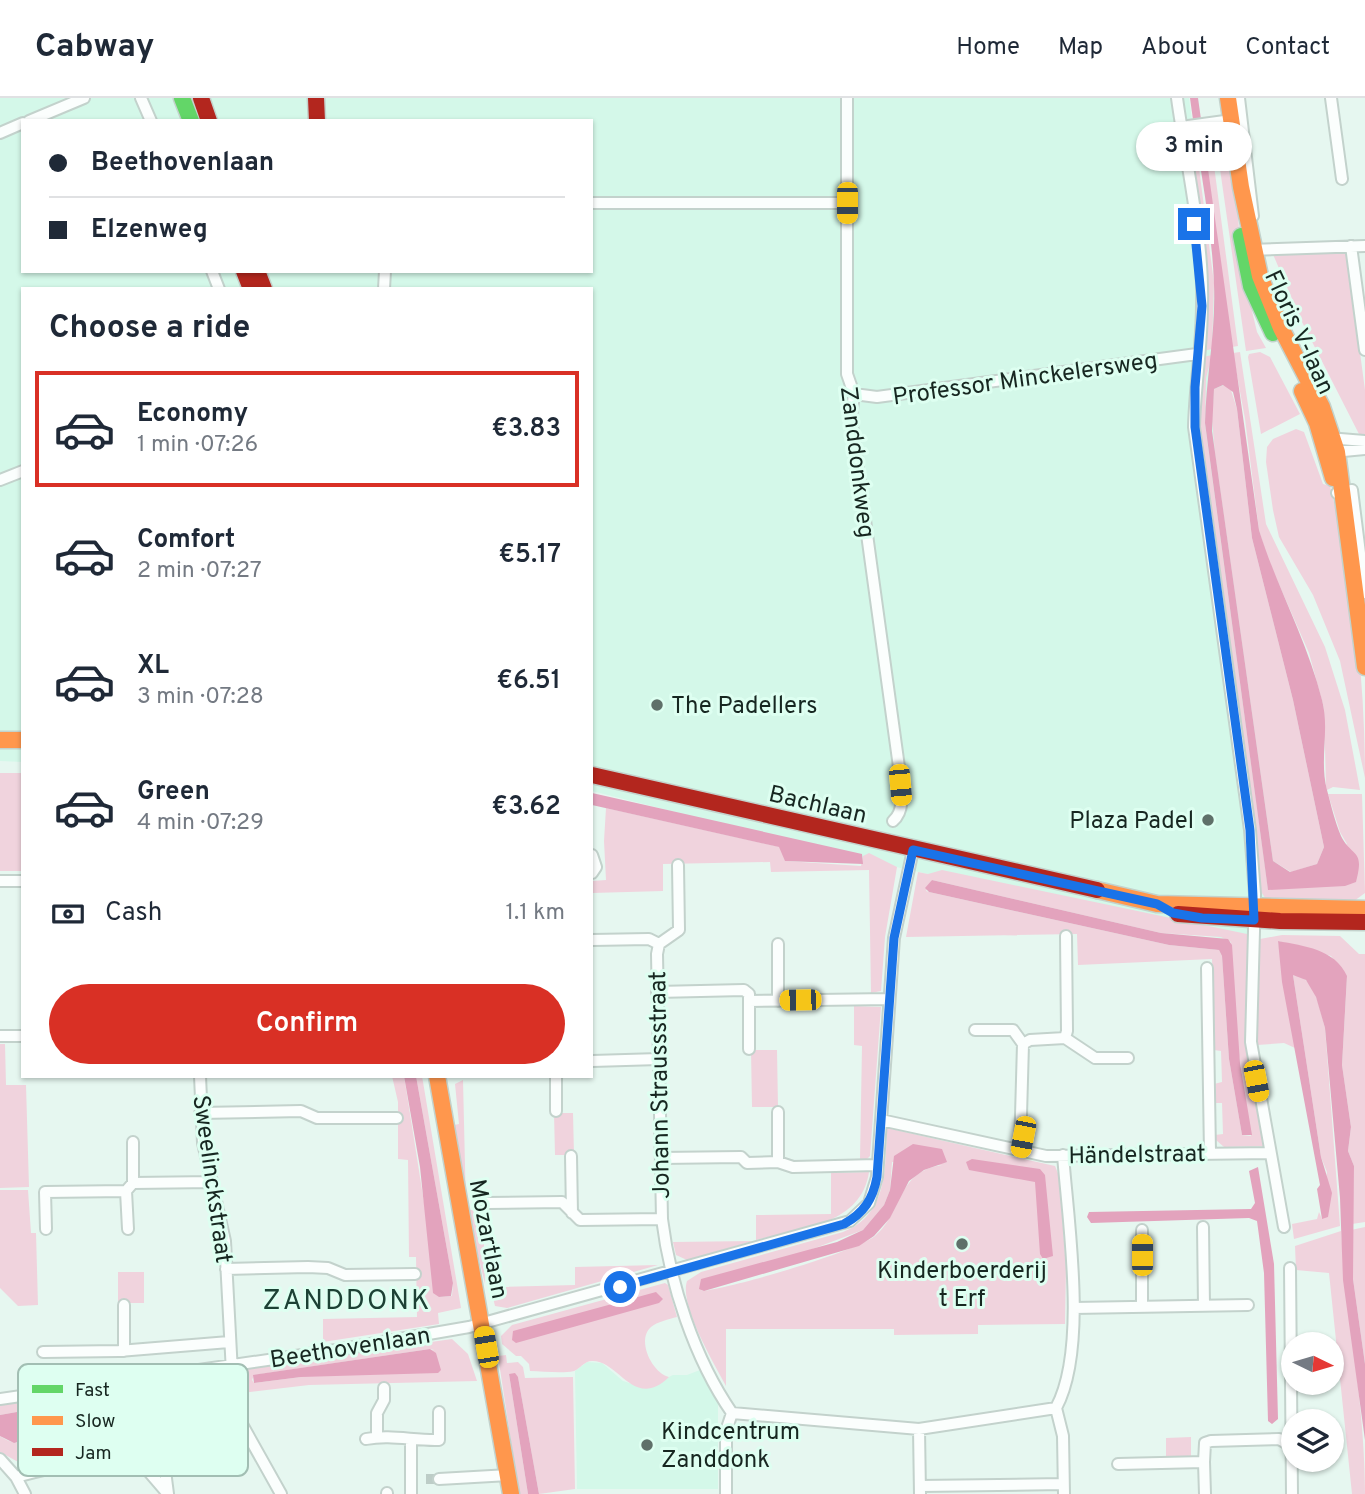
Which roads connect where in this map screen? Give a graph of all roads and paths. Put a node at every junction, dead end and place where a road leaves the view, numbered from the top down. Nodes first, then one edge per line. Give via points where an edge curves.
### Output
1 (85, 98) edge
2 (141, 98) edge
3 (182, 98) edge
4 (201, 98) edge
5 (316, 98) edge
6 (847, 98) edge
7 (1177, 98) edge
8 (1228, 98) edge
9 (1238, 98) edge
10 (1331, 98) edge
11 (34, 119) edge
12 (149, 119) edge
13 (190, 119) edge
14 (208, 119) edge
15 (317, 119) edge
16 (1232, 120) junction
17 (21, 124) edge
18 (1186, 126) junction
19 (0, 133) edge
20 (1342, 178) dead end
21 (1241, 187) junction
22 (593, 203) edge
23 (847, 203) junction
24 (1248, 229) junction
25 (1351, 246) junction
26 (1365, 246) edge
27 (1248, 250) junction
28 (1365, 350) edge
29 (1197, 354) junction
30 (854, 394) junction
31 (1365, 440) edge
32 (1330, 445) junction
33 (1365, 449) edge
34 (21, 472) edge
35 (0, 480) edge
36 (1340, 492) junction
37 (1365, 593) edge
38 (1365, 667) edge
39 (0, 740) edge
40 (21, 740) edge
41 (593, 775) edge
42 (892, 821) dead end
43 (913, 850) junction
44 (678, 865) dead end
45 (0, 881) edge
46 (21, 881) edge
47 (1365, 909) edge
48 (1255, 914) junction
49 (1365, 922) edge
50 (1066, 936) dead end
51 (593, 940) edge
52 (659, 944) junction
53 (778, 944) dead end
54 (1207, 968) dead end
55 (657, 992) junction
56 (749, 998) junction
57 (889, 999) junction
58 (778, 1001) junction
59 (975, 1030) dead end
60 (0, 1036) edge
61 (21, 1036) edge
62 (1065, 1038) junction
63 (1023, 1044) junction
64 (749, 1049) dead end
65 (1128, 1058) dead end
66 (659, 1059) junction
67 (593, 1060) edge
68 (200, 1078) edge
69 (437, 1078) edge
70 (556, 1078) edge
71 (556, 1111) dead end
72 (778, 1112) dead end
73 (200, 1113) junction
74 (397, 1118) dead end
75 (881, 1120) junction
76 (133, 1142) dead end
77 (1020, 1151) junction
78 (1210, 1153) junction
79 (1270, 1153) junction
80 (1063, 1155) junction
81 (571, 1156) dead end
82 (660, 1158) junction
83 (778, 1163) junction
84 (877, 1165) junction
85 (213, 1182) junction
86 (130, 1187) junction
87 (486, 1203) dead end
88 (572, 1213) junction
89 (662, 1219) junction
90 (1203, 1227) dead end
91 (1284, 1227) dead end
92 (46, 1229) dead end
93 (128, 1229) dead end
94 (1142, 1230) dead end
95 (1290, 1268) dead end
96 (226, 1269) junction
97 (674, 1272) junction
98 (415, 1274) dead end
99 (1248, 1305) dead end
100 (124, 1306) dead end
101 (1204, 1306) junction
102 (1142, 1307) junction
103 (1074, 1308) junction
104 (482, 1324) junction
105 (229, 1342) junction
106 (124, 1351) junction
107 (43, 1352) dead end
108 (230, 1364) edge
109 (242, 1364) edge
110 (384, 1388) dead end
111 (18, 1396) edge
112 (0, 1399) edge
113 (1056, 1408) junction
114 (1292, 1409) edge
115 (439, 1412) dead end
116 (732, 1413) junction
117 (919, 1429) junction
118 (248, 1435) edge
119 (411, 1441) junction
120 (1281, 1441) edge
121 (0, 1459) edge
122 (1204, 1462) junction
123 (1118, 1464) dead end
124 (1292, 1472) edge
125 (509, 1475) junction
126 (20, 1476) edge
127 (152, 1476) edge
128 (166, 1476) edge
129 (16, 1477) junction
130 (426, 1479) tunnel mouth
131 (439, 1479) tunnel mouth
132 (413, 1481) junction
133 (1064, 1489) edge
134 (920, 1490) edge
135 (25, 1494) edge
136 (281, 1494) edge
137 (411, 1494) edge
138 (511, 1494) edge
139 (726, 1494) edge
140 (1205, 1494) edge
141 (1292, 1494) edge

1 - 11 street
2 - 12 street
3 - 13 street
4 - 14 street
5 - 15 street
6 - 23 street, Zanddonkweg
7 - 18 street
8 - 16 street, Floris V-laan
9 - 24 street, Floris V-laan via 1254,214
10 - 20 street
16 - 18 street
16 - 21 street, Floris V-laan
17 - 19 street
18 - 29 street via 1201,272
21 - 24 street, Floris V-laan
21 - 27 street, Floris V-laan
22 - 23 street
23 - 30 street, Zanddonkweg via 846,374
24 - 27 street, Floris V-laan
25 - 26 street
25 - 27 street
25 - 28 street
27 - 32 street, Floris V-laan via 1322,407
29 - 30 street, Professor Minckelersweg via 877,397
29 - 48 street via 1195,427 1250,830
30 - 42 street, Zanddonkweg via 855,456 899,767 902,803 900,815
31 - 32 street
32 - 33 street
32 - 36 street, Floris V-laan
34 - 35 street
36 - 37 street, Floris V-laan via 1352,490
36 - 38 street, Floris V-laan
39 - 40 street
41 - 43 street, Bachlaan
43 - 48 street, Bachlaan via 1157,904 1183,915
43 - 57 street, Beethovenlaan via 898,915
44 - 52 street, Johann Straussstraat via 678,930
45 - 46 street
47 - 48 street, Bachlaan
48 - 49 street, Bachlaan
48 - 79 street via 1251,1041
50 - 62 street
51 - 52 street via 649,939
52 - 55 street, Johann Straussstraat
53 - 58 street
54 - 78 street
55 - 56 street via 744,990
55 - 66 street, Johann Straussstraat
56 - 58 street
56 - 64 street
57 - 58 street
57 - 75 street, Beethovenlaan
59 - 63 street via 1013,1030
60 - 61 street
62 - 63 street
62 - 65 street via 1096,1058
63 - 77 street
66 - 67 street
66 - 82 street, Johann Straussstraat
68 - 73 street, Sweelinckstraat
69 - 104 street, Mozartlaan
70 - 71 street
72 - 83 street
73 - 74 street via 301,1111 317,1118
73 - 85 street, Sweelinckstraat
75 - 77 street, Händelstraat
75 - 84 street, Beethovenlaan
76 - 86 street
77 - 80 street, Händelstraat
78 - 79 street, Händelstraat
78 - 80 street, Händelstraat
79 - 91 street
80 - 103 street
81 - 88 street
82 - 83 street via 740,1157 747,1163
82 - 89 street, Johann Straussstraat
83 - 84 street via 793,1167
84 - 97 street, Beethovenlaan via 869,1203 844,1224
85 - 86 street
85 - 96 street, Sweelinckstraat via 222,1218
86 - 92 street via 45,1192
86 - 93 street
87 - 88 street via 562,1202
88 - 89 street via 580,1220
89 - 97 street, Johann Straussstraat
90 - 101 street
94 - 102 street
95 - 114 street
96 - 98 street via 308,1267 345,1275
96 - 105 street, Sweelinckstraat
97 - 104 street, Beethovenlaan
97 - 116 street, Johann Straussstraat via 691,1331
99 - 101 street
100 - 106 street
101 - 102 street
102 - 103 street
103 - 113 street via 1064,1390
104 - 109 street, Beethovenlaan
104 - 125 street, Mozartlaan
105 - 106 street
105 - 108 street, Sweelinckstraat
106 - 107 street
110 - 119 street via 372,1438 394,1436
111 - 112 street, Beethovenlaan
113 - 117 street
113 - 133 street via 1063,1436
115 - 119 street via 439,1440
116 - 117 street
116 - 139 street via 726,1431
117 - 134 street
118 - 136 street, Sweelinckstraat
119 - 132 street
120 - 122 street via 1205,1443
121 - 129 street
122 - 123 street
122 - 140 street
124 - 141 street
125 - 131 street
125 - 138 street, Mozartlaan
126 - 129 street
127 - 128 street via 168,1494
129 - 135 street
130 - 132 street
132 - 137 street
133 - 134 street

